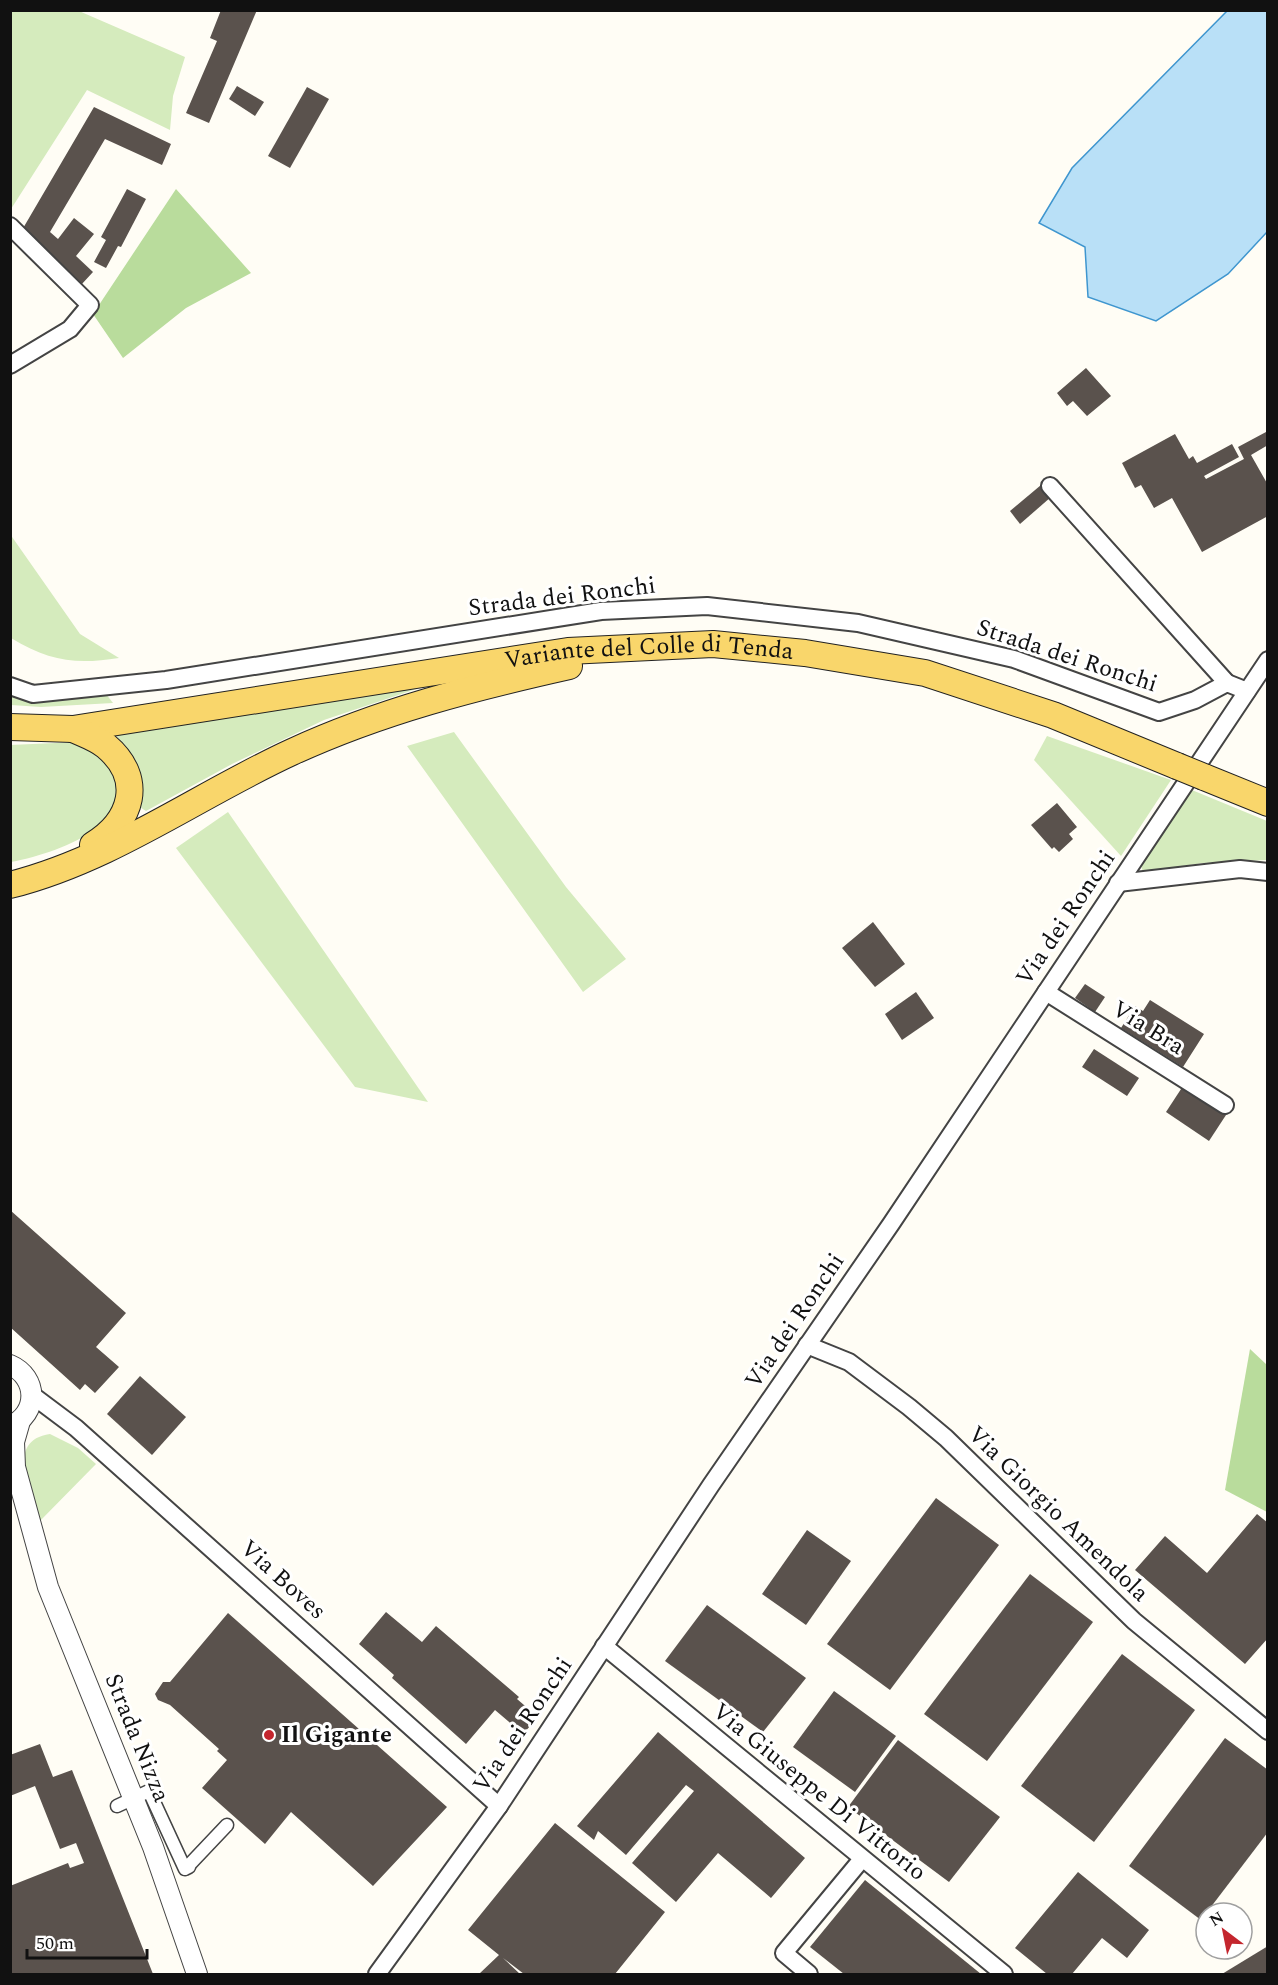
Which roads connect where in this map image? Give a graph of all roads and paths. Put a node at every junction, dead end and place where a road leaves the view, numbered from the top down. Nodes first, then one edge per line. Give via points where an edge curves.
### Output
1 (10, 226) edge
2 (10, 365) edge
3 (1050, 486) dead end
4 (672, 644) junction
5 (1268, 660) edge
6 (1227, 683) junction
7 (10, 686) edge
8 (1247, 691) junction
9 (10, 727) edge
10 (73, 729) junction
11 (1268, 803) edge
12 (1268, 872) edge
13 (36, 879) junction
14 (1118, 883) junction
15 (10, 885) edge
16 (1046, 992) junction
17 (1225, 1105) dead end
18 (807, 1345) junction
19 (10, 1365) edge
20 (32, 1395) junction
21 (15, 1423) edge
22 (10, 1481) edge
23 (29, 1522) junction
24 (604, 1646) junction
25 (1268, 1731) edge
26 (125, 1802) junction
27 (499, 1806) junction
28 (227, 1825) dead end
29 (862, 1859) junction
30 (197, 1974) edge
31 (377, 1974) edge
32 (809, 1974) edge
33 (1004, 1974) edge

1 - 2 street via 90,305 70,329
3 - 6 street
4 - 10 main road, Variante del Colle di Tenda via 568,651
4 - 11 main road, Variante del Colle di Tenda, bridge via 805,653 925,674 1053,715
4 - 13 main road via 414,704 293,752 108,850
5 - 8 street
6 - 7 street, Strada dei Ronchi via 1195,700 1159,712 1014,659 858,623 707,606 601,611 166,680 33,694
6 - 8 street
8 - 14 street, Via dei Ronchi
9 - 10 main road, Variante del Colle di Tenda
10 - 13 main road via 96,740 119,760 128,781 129,804 119,824 102,840
12 - 14 street via 1240,869
13 - 15 main road
14 - 16 street, Via dei Ronchi
16 - 17 street, Via Bra
16 - 18 street, Via dei Ronchi
18 - 24 street, Via dei Ronchi
18 - 25 street, Via Giorgio Amendola via 849,1362 909,1407 946,1438 1134,1621
19 - 20 street via 26,1376
20 - 21 street, Strada Nizza via 27,1414
20 - 27 street, Via Boves via 76,1428
21 - 23 street, Strada Nizza via 15,1467
22 - 23 street, Strada Nizza
23 - 26 street, Strada Nizza via 48,1587
24 - 27 street, Via dei Ronchi
24 - 29 street, Via Giuseppe Di Vittorio
26 - 28 street via 149,1791 185,1869
26 - 30 street, Strada Nizza
27 - 31 street, Via dei Ronchi
29 - 32 street via 784,1953
29 - 33 street, Via Giuseppe Di Vittorio

